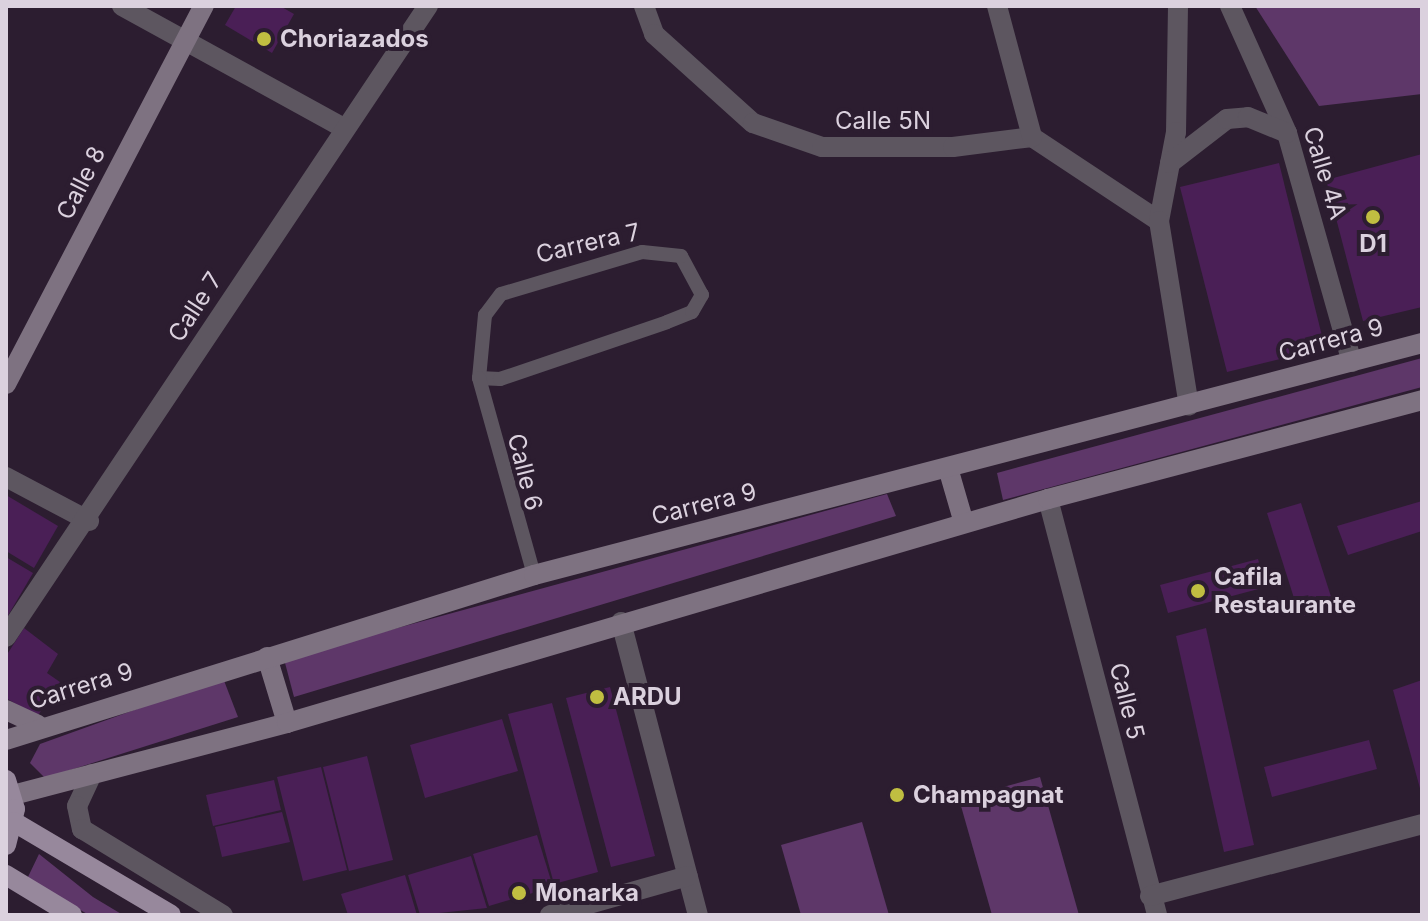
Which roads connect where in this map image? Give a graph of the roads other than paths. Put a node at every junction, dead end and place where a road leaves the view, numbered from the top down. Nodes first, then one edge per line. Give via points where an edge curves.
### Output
1 (122, 6) edge
2 (204, 6) edge
3 (428, 6) edge
4 (997, 6) edge
5 (1178, 6) edge
6 (1230, 6) edge
7 (643, 8) edge
8 (184, 41) junction
9 (342, 127) junction
10 (1287, 133) junction
11 (1032, 137) junction
12 (1170, 163) junction
13 (1159, 221) junction
14 (1422, 343) edge
15 (1352, 362) junction
16 (479, 378) junction
17 (6, 384) edge
18 (1422, 400) edge
19 (1189, 406) junction
20 (948, 468) junction
21 (6, 477) edge
22 (1048, 499) junction
23 (89, 521) junction
24 (964, 523) junction
25 (534, 575) junction
26 (621, 622) junction
27 (6, 637) edge
28 (267, 657) junction
29 (6, 710) edge
30 (287, 723) junction
31 (38, 725) junction
32 (6, 740) edge
33 (92, 774) junction
34 (9, 788) edge
35 (14, 822) junction
36 (1422, 824) edge
37 (6, 845) edge
38 (6, 875) edge
39 (688, 876) junction
40 (1154, 906) edge
41 (72, 915) edge
42 (171, 915) edge
43 (223, 915) edge
44 (550, 915) edge
45 (698, 915) edge

1 - 8 street
2 - 8 main road, Calle 8
3 - 9 street, Calle 7
4 - 11 street
5 - 12 street
6 - 10 street, Calle 4A
7 - 11 street, Calle 5N via 694,76 753,123 822,147 953,147
8 - 9 street
8 - 17 main road, Calle 8
9 - 23 street, Calle 7
10 - 12 street via 1248,117 1227,119
10 - 15 street, Calle 4A
11 - 13 street
12 - 13 street
13 - 19 street
14 - 15 main road, Carrera 9
15 - 19 main road, Carrera 9
16 - 16 lane, Carrera 7 via 485,315 501,294 642,252 681,256 702,295 692,312 667,322 500,379
16 - 25 lane, Calle 6
18 - 22 main road
19 - 20 main road, Carrera 9
20 - 24 main road
20 - 25 main road, Carrera 9
21 - 23 street
22 - 24 main road
22 - 40 street, Calle 5
23 - 27 street, Calle 7
24 - 26 main road
25 - 28 main road, Carrera 9
26 - 30 main road
26 - 39 street
28 - 30 main road
28 - 31 main road, Carrera 9
29 - 31 main road
30 - 33 main road
31 - 32 main road, Carrera 9
33 - 34 main road
33 - 43 street via 77,806 82,829
34 - 35 main road
35 - 37 main road
35 - 42 main road
36 - 40 street
38 - 41 main road
39 - 44 street
39 - 45 street

